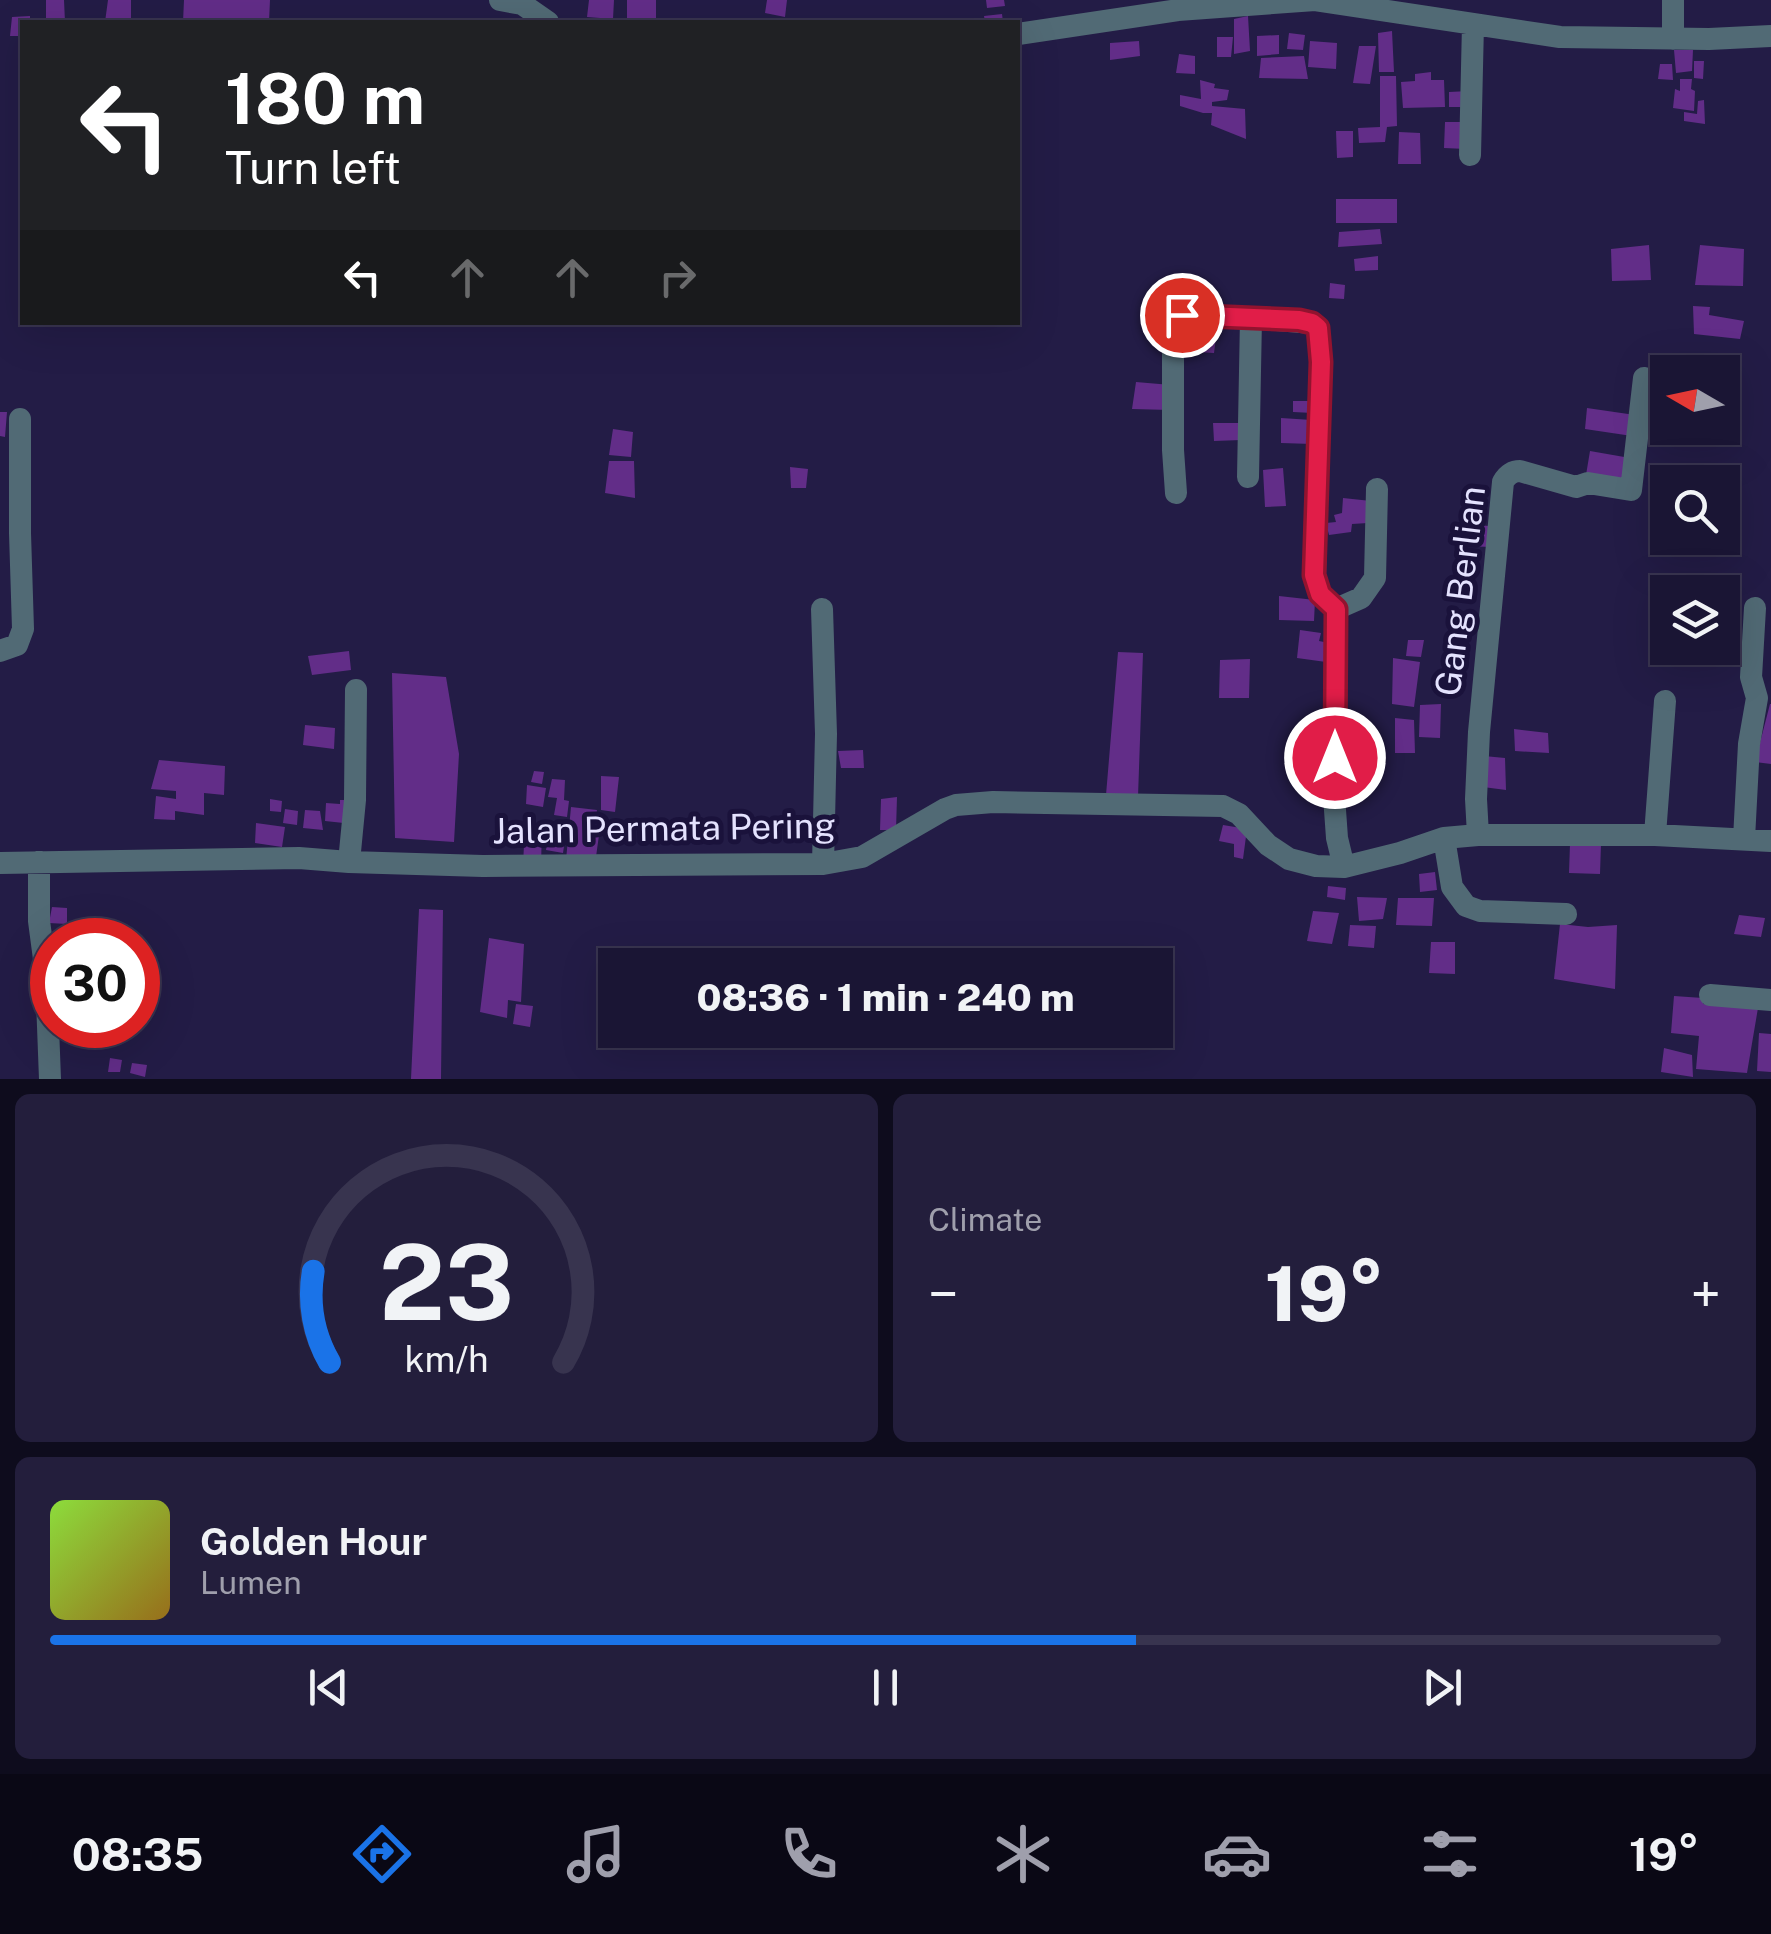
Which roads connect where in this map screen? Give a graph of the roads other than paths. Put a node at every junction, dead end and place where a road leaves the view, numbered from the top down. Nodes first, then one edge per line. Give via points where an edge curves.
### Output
1 (1673, 0) edge
2 (515, 1) edge
3 (545, 20) edge
4 (1472, 24) junction
5 (1020, 34) edge
6 (1771, 36) edge
7 (1673, 38) junction
8 (1470, 155) dead end
9 (1251, 318) junction
10 (1644, 378) dead end
11 (20, 419) dead end
12 (1248, 477) dead end
13 (1378, 489) dead end
14 (1176, 493) dead end
15 (1755, 608) dead end
16 (822, 609) dead end
17 (1336, 609) junction
18 (0, 652) edge
19 (356, 690) dead end
20 (1665, 701) dead end
21 (1478, 835) junction
22 (1655, 835) junction
23 (1444, 838) junction
24 (1744, 840) junction
25 (1771, 841) edge
26 (39, 862) junction
27 (349, 862) junction
28 (0, 864) edge
29 (823, 864) junction
30 (1344, 866) junction
31 (1566, 914) dead end
32 (1710, 995) dead end
33 (1771, 1000) edge
34 (50, 1079) edge

1 - 7 street
2 - 3 street
4 - 5 street via 1315,0 1178,10
4 - 7 street via 1560,37
4 - 8 street
6 - 7 street
9 - 12 street
9 - 14 street via 1182,315 1173,326
9 - 17 street via 1299,320 1318,328 1314,575 1320,594
10 - 21 street, Gang Berlian via 1631,490 1576,487 1520,471 1504,482 1478,732
11 - 18 street via 23,630 17,645
13 - 17 street via 1375,578 1361,598
15 - 24 street via 1751,678 1758,698
16 - 29 street
17 - 30 street via 1334,796
19 - 27 street
20 - 22 street
21 - 22 street, Jalan Permata Pering
21 - 23 street, Jalan Permata Pering
22 - 24 street, Jalan Permata Pering
23 - 30 street, Jalan Permata Pering
23 - 31 street via 1452,887 1466,906
24 - 25 street, Jalan Permata Pering
26 - 27 street, Jalan Permata Pering
26 - 28 street, Jalan Permata Pering
26 - 34 street
27 - 29 street, Jalan Permata Pering
29 - 30 street, Jalan Permata Pering via 862,856 945,809 993,802 1223,806 1290,859
32 - 33 street

